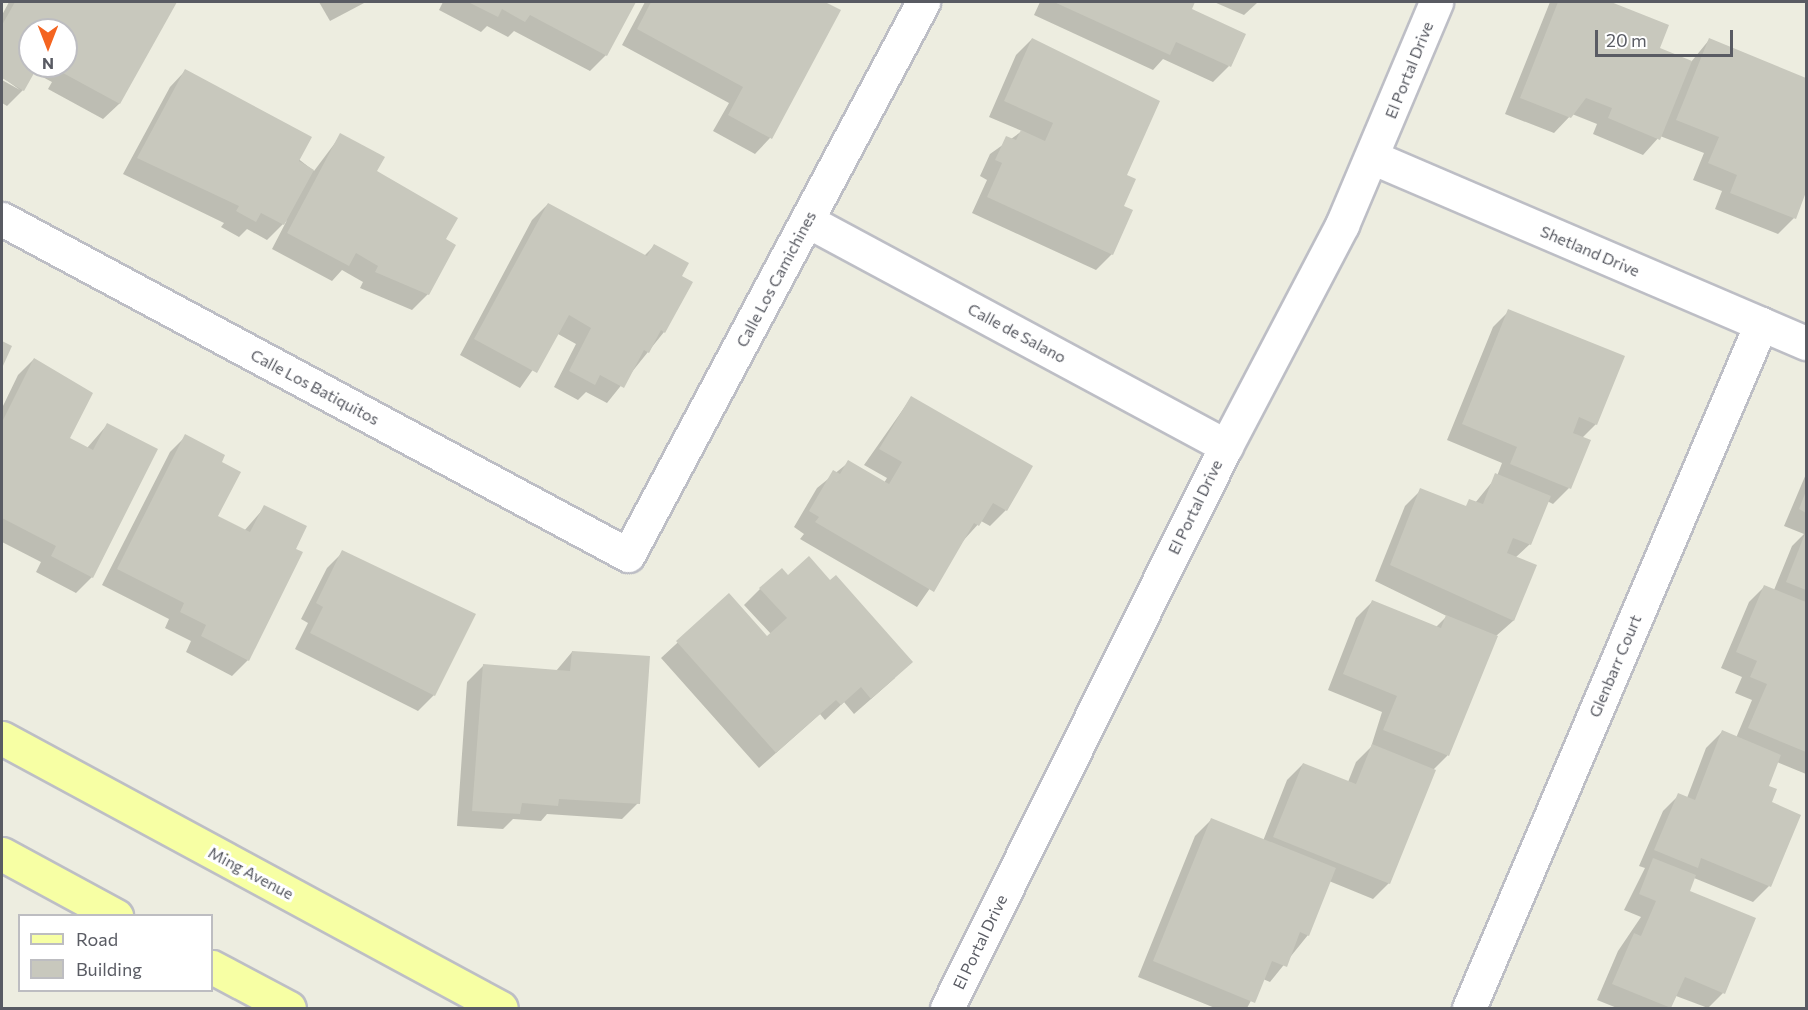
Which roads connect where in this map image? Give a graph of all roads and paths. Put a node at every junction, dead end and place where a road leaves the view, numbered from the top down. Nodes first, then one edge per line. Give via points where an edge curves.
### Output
1 (923, 2) edge
2 (1436, 2) edge
3 (1374, 158) junction
4 (2, 219) edge
5 (808, 221) junction
6 (1761, 324) junction
7 (1806, 343) edge
8 (1226, 446) junction
9 (628, 555) joint
10 (2, 738) edge
11 (2, 854) edge
12 (114, 914) edge
13 (213, 968) edge
14 (289, 1008) edge
15 (501, 1008) edge
16 (947, 1008) edge
17 (1469, 1008) edge

1 - 5 street, Calle Los Camichines
2 - 3 street, El Portal Drive
3 - 6 street, Shetland Drive
3 - 8 street, El Portal Drive
4 - 9 street, Calle Los Batiquitos
5 - 8 street, Calle de Salano
5 - 9 street, Calle Los Camichines
6 - 7 street, Shetland Drive
6 - 17 street, Glenbarr Court
8 - 16 street, El Portal Drive
10 - 15 main road, Ming Avenue
11 - 12 main road
13 - 14 main road

